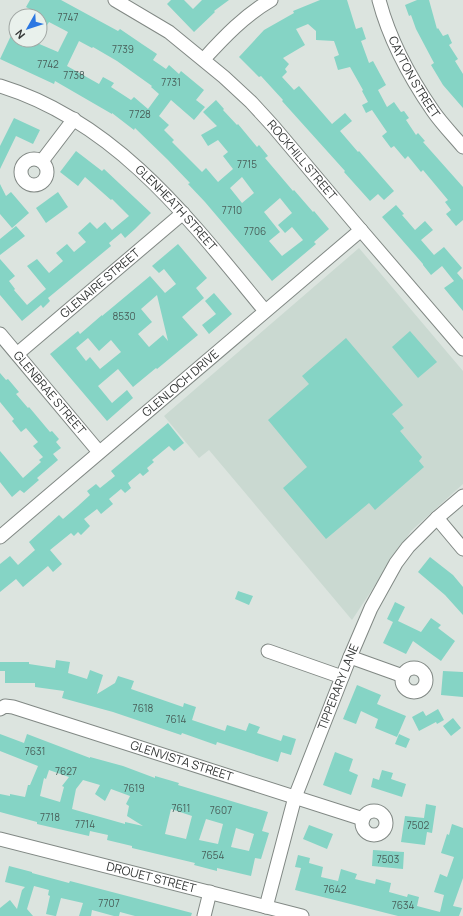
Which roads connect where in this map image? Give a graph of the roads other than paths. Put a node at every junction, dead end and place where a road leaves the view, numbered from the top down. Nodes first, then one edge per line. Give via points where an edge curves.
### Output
1 (115, 0) edge
2 (271, 0) edge
3 (379, 0) edge
4 (204, 59) junction
5 (0, 86) edge
6 (74, 119) junction
7 (462, 144) edge
8 (42, 161) dead end
9 (183, 213) junction
10 (361, 230) junction
11 (265, 311) junction
12 (0, 334) edge
13 (463, 349) edge
14 (17, 354) junction
15 (100, 452) junction
16 (463, 496) edge
17 (437, 518) junction
18 (2, 533) edge
19 (463, 549) edge
20 (268, 651) dead end
21 (350, 656) junction
22 (403, 676) dead end
23 (342, 677) junction
24 (0, 708) edge
25 (295, 797) junction
26 (363, 819) dead end
27 (0, 840) edge
28 (210, 892) junction
29 (266, 907) junction
30 (204, 916) edge
31 (302, 916) edge

1 - 4 street, ROCKHILL STREET via 169,32
2 - 4 street via 231,30
3 - 7 street, CAYTON STREET via 397,47 414,80 434,112
4 - 10 street, ROCKHILL STREET via 273,126
5 - 6 street, GLENHEATH STREET via 33,98
6 - 8 street
6 - 9 street, GLENHEATH STREET via 127,158
9 - 11 street, GLENHEATH STREET
9 - 14 street, GLENAIRE STREET
10 - 11 street, GLENLOCH DRIVE
10 - 13 street, ROCKHILL STREET
11 - 15 street, GLENLOCH DRIVE
12 - 14 street, GLENBRAE STREET
14 - 15 street, GLENBRAE STREET
15 - 18 street, GLENLOCH DRIVE
16 - 17 street, TIPPERARY LANE
17 - 19 street
17 - 21 street, TIPPERARY LANE via 396,563 371,608
20 - 23 street
21 - 22 street
21 - 23 street, TIPPERARY LANE
23 - 25 street, TIPPERARY LANE
24 - 25 street, GLENVISTA STREET via 13,707
25 - 26 street, GLENVISTA STREET
25 - 29 street, TIPPERARY LANE
27 - 28 street, DROUET STREET
28 - 29 street, DROUET STREET
28 - 30 street
29 - 31 street, DROUET STREET

